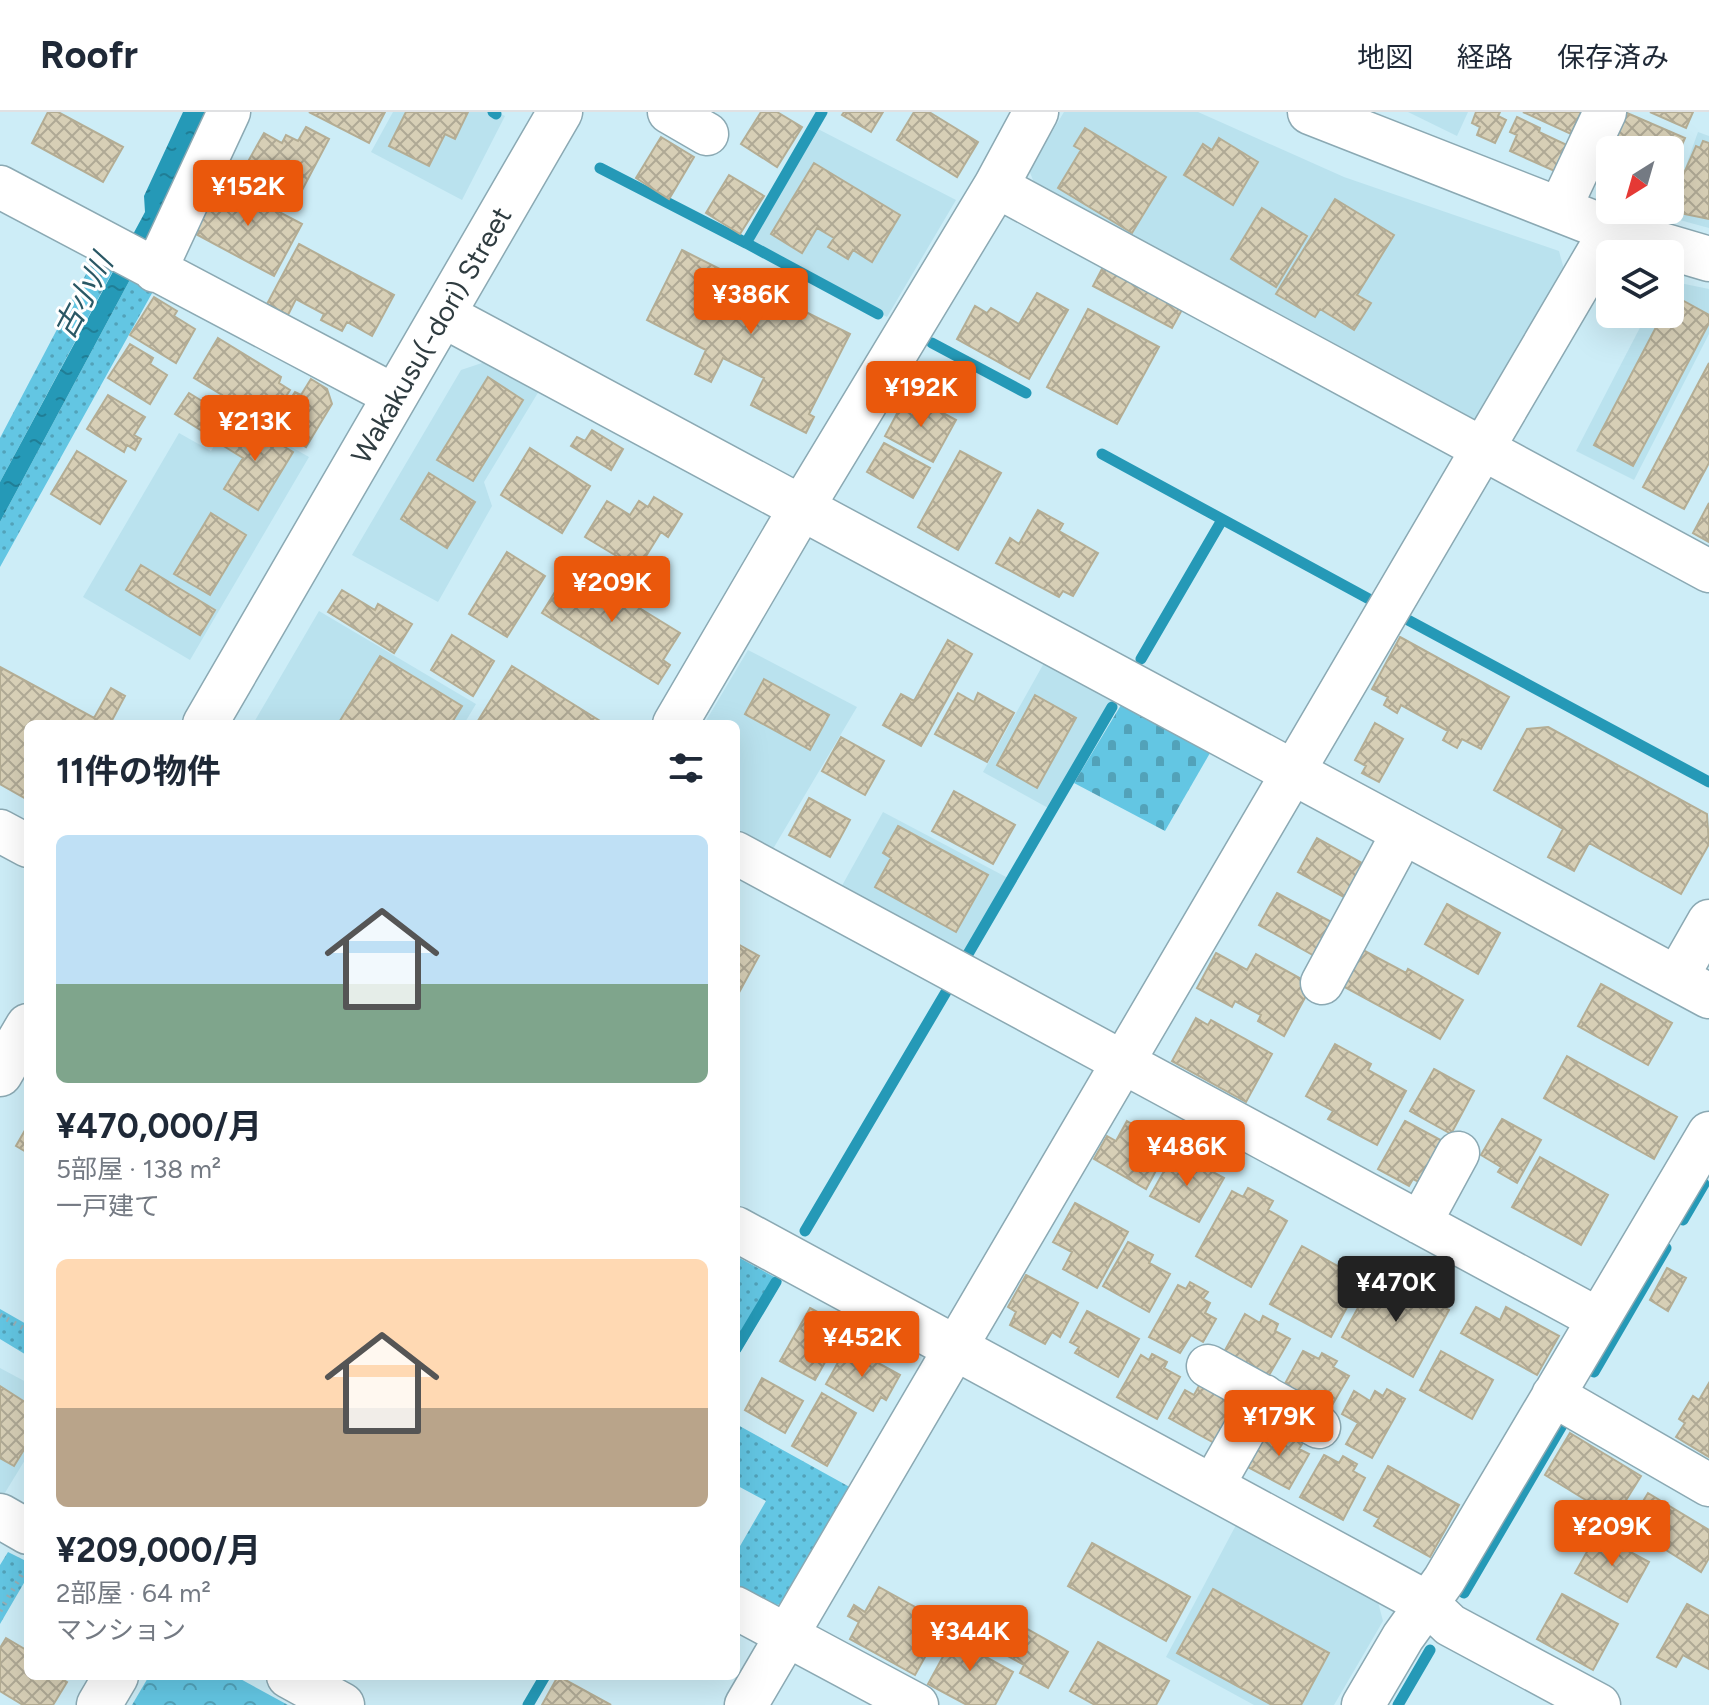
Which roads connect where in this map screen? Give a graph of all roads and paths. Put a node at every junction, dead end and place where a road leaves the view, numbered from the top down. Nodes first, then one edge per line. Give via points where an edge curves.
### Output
1 (229, 112) edge
2 (560, 112) edge
3 (669, 112) edge
4 (1036, 112) edge
5 (1605, 112) edge
6 (1336, 117) edge
7 (707, 134) dead end
8 (996, 186) junction
9 (0, 187) edge
10 (1559, 210) junction
11 (1611, 230) junction
12 (1709, 259) edge
13 (155, 271) junction
14 (443, 315) junction
15 (395, 396) junction
16 (1484, 450) junction
17 (802, 507) junction
18 (1709, 571) edge
19 (207, 720) edge
20 (677, 720) edge
21 (1294, 772) junction
22 (0, 831) edge
23 (1404, 831) junction
24 (24, 844) edge
25 (740, 855) edge
26 (1709, 921) edge
27 (1322, 983) dead end
28 (1693, 987) edge
29 (24, 1033) edge
30 (1123, 1061) junction
31 (0, 1074) edge
32 (1709, 1133) edge
33 (1458, 1153) dead end
34 (1420, 1223) junction
35 (740, 1231) edge
36 (0, 1315) edge
37 (1598, 1319) junction
38 (24, 1329) edge
39 (955, 1348) junction
40 (1208, 1366) dead end
41 (1553, 1395) junction
42 (1264, 1396) junction
43 (1319, 1427) dead end
44 (1709, 1485) edge
45 (1212, 1487) junction
46 (24, 1571) edge
47 (1428, 1604) junction
48 (740, 1610) edge
49 (0, 1611) edge
50 (787, 1635) junction
51 (114, 1680) edge
52 (296, 1680) edge
53 (99, 1705) edge
54 (342, 1705) edge
55 (746, 1705) edge
56 (917, 1705) edge
57 (1363, 1705) edge
58 (1599, 1705) edge

1 - 13 street
2 - 14 street, Wakakusu(-dori) Street
3 - 7 street
4 - 8 street
5 - 10 street
6 - 10 street
8 - 16 street
8 - 17 street
9 - 13 street
10 - 11 street
11 - 12 street
11 - 16 street
13 - 15 street
14 - 15 street, Wakakusu(-dori) Street
14 - 17 street
15 - 19 street, Wakakusu(-dori) Street
16 - 18 street
16 - 21 street
17 - 20 street
17 - 21 street
21 - 23 street
21 - 30 street
22 - 24 street
23 - 27 street
23 - 28 street
25 - 30 street
26 - 28 street
29 - 31 street
30 - 34 street
30 - 39 street
32 - 37 street
33 - 34 street
34 - 37 street
35 - 39 street
36 - 38 path
37 - 41 street
39 - 45 street
39 - 50 street
40 - 42 street
41 - 44 street
41 - 47 street
42 - 43 street
42 - 45 street
45 - 47 street
46 - 49 path
47 - 57 street
47 - 58 street via 1450,1625
48 - 50 street
50 - 55 street
50 - 56 street
51 - 53 street
52 - 54 street

